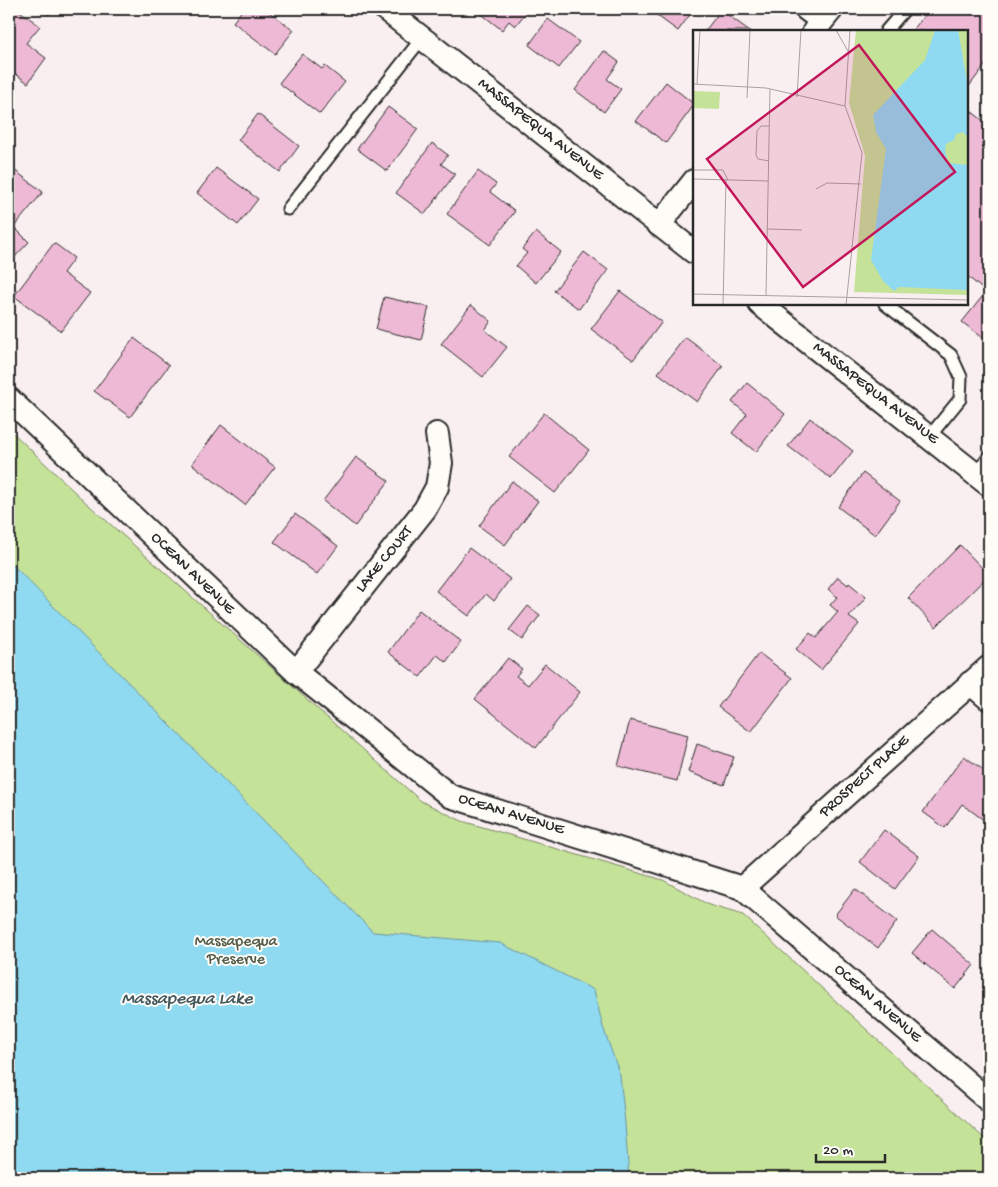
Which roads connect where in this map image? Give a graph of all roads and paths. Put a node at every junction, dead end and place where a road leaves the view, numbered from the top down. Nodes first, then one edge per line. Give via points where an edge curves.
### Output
1 (385, 9) edge
2 (904, 9) edge
3 (887, 30) edge
4 (422, 38) junction
5 (693, 182) edge
6 (288, 209) dead end
7 (659, 225) junction
8 (693, 251) edge
9 (761, 305) edge
10 (886, 305) edge
11 (9, 399) edge
12 (437, 434) dead end
13 (929, 437) junction
14 (985, 472) edge
15 (989, 666) edge
16 (296, 672) junction
17 (970, 683) junction
18 (989, 699) edge
19 (742, 888) junction
20 (989, 1101) edge

1 - 4 street, MASSAPEQUA AVENUE
2 - 3 lane
4 - 6 lane
4 - 7 street, MASSAPEQUA AVENUE
5 - 7 street
7 - 8 street, MASSAPEQUA AVENUE
9 - 13 street, MASSAPEQUA AVENUE
10 - 13 lane via 951,355 961,378 960,399
11 - 16 street, OCEAN AVENUE
12 - 16 street, LAKE COURT via 441,463 437,487 425,509
13 - 14 street, MASSAPEQUA AVENUE
15 - 17 street, PROSPECT PLACE
16 - 19 street, OCEAN AVENUE via 450,796
17 - 18 street
17 - 19 street, PROSPECT PLACE
19 - 20 street, OCEAN AVENUE

